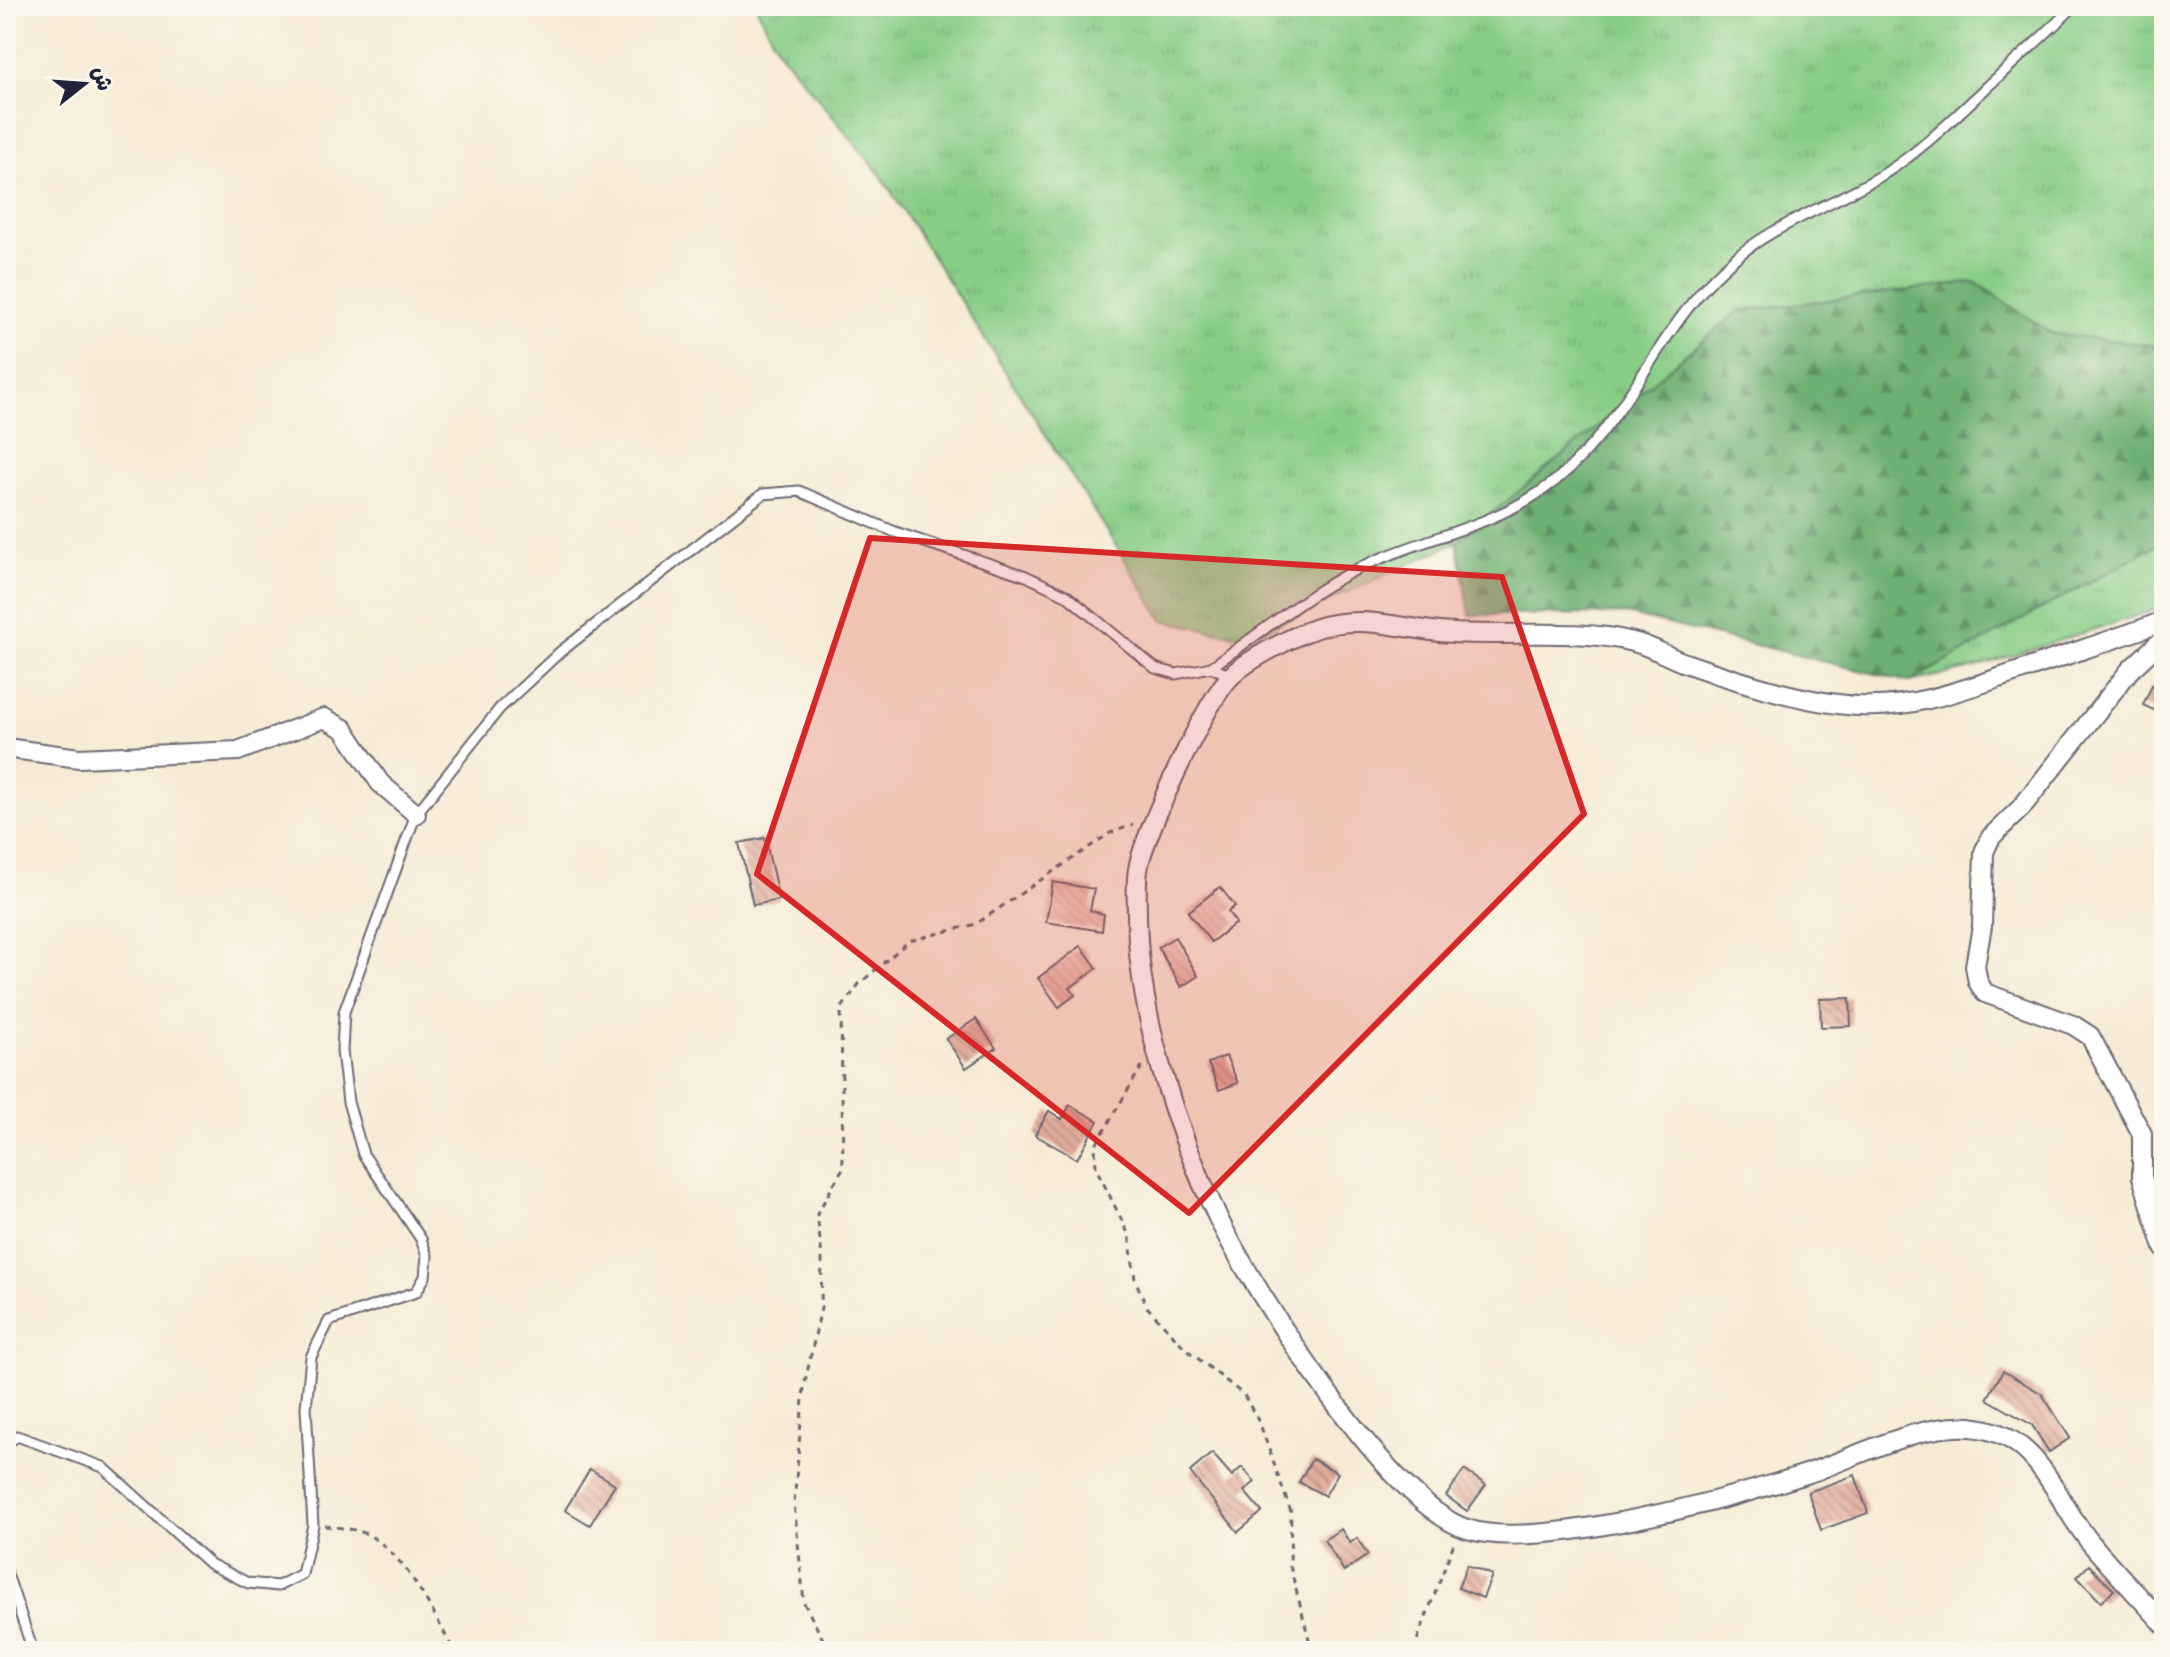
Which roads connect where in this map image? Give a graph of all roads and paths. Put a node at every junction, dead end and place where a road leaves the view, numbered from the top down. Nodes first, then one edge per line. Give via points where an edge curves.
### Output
1 (2074, 6) edge
2 (2164, 621) edge
3 (2164, 638) edge
4 (1211, 667) junction
5 (1231, 676) junction
6 (6, 748) edge
7 (416, 814) junction
8 (1155, 817) junction
9 (1156, 1042) junction
10 (2164, 1248) edge
11 (6, 1444) edge
12 (313, 1525) junction
13 (1460, 1528) junction
14 (6, 1571) edge
15 (2164, 1624) edge
16 (33, 1651) edge
17 (454, 1651) edge
18 (829, 1651) edge
19 (1312, 1651) edge
20 (1413, 1651) edge

1 - 4 lane via 1916,152 1764,236 1723,269 1682,315 1614,420 1580,459 1540,492 1322,587
2 - 5 street via 1946,695 1898,706 1806,698 1685,663 1634,642 1441,632 1375,622 1317,628
3 - 10 street via 2130,670 2021,808 1991,837 1984,852 1975,966 1985,993 2090,1036 2142,1134 2142,1177
4 - 5 lane
4 - 7 lane via 1176,674 1155,668 1066,595 799,491 779,489 749,502 560,652 500,708
5 - 8 street
6 - 7 street via 79,758 238,751 324,718 344,729 380,783
7 - 12 lane via 344,1012 342,1051 348,1102 363,1154 421,1239 427,1256 425,1277 416,1292 329,1321 311,1357 306,1408
8 - 9 street via 1137,870 1137,940
8 - 18 path via 1110,833 976,924 909,941 859,984 841,1009 843,1168 817,1214 821,1308 804,1387 794,1503 804,1603
9 - 13 street via 1207,1195 1233,1248 1344,1414 1394,1473
9 - 19 path via 1095,1146 1096,1168 1129,1235 1135,1279 1146,1306 1186,1349 1244,1395 1260,1424 1291,1512 1290,1566
11 - 12 lane via 17,1436 103,1467 210,1564 248,1583 278,1586 302,1574
12 - 17 path via 368,1535 384,1546 416,1585
13 - 15 street via 1517,1535 1650,1516 1806,1474 1904,1438 1977,1427 2028,1449 2084,1535
13 - 20 path
14 - 16 lane

